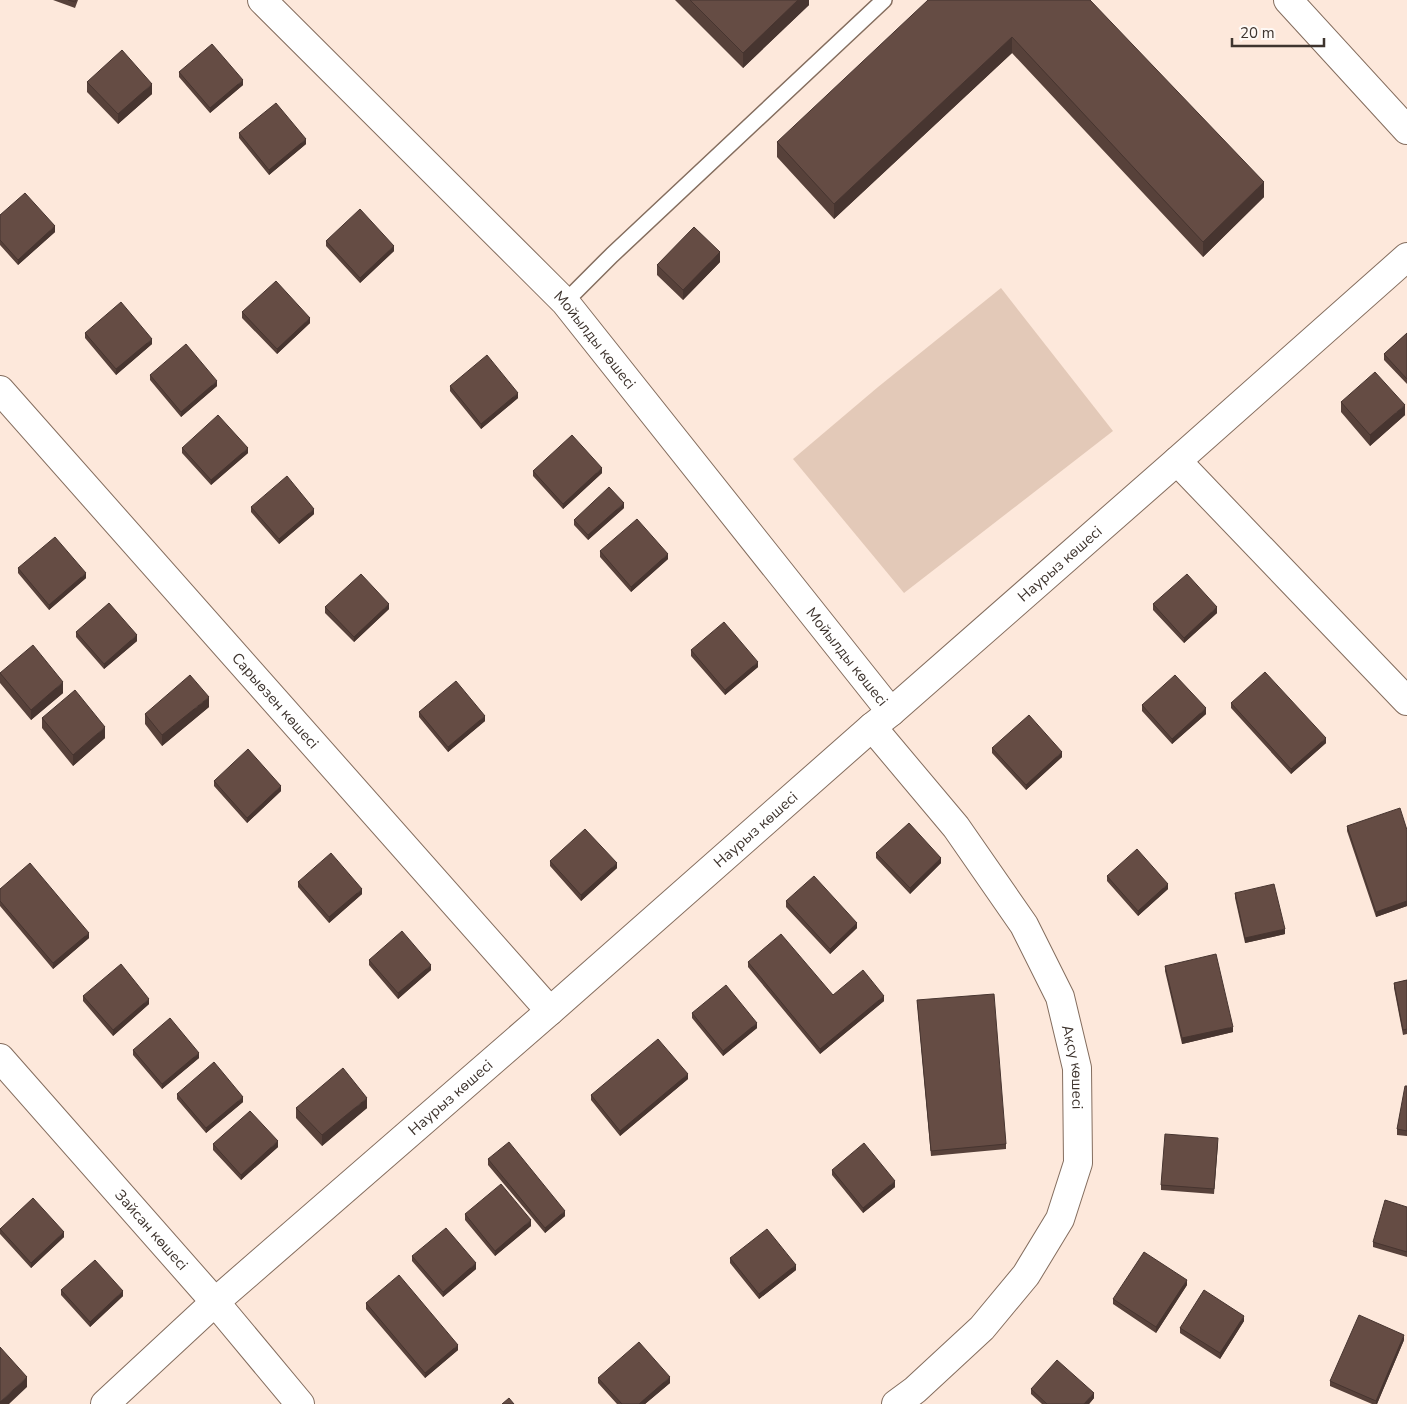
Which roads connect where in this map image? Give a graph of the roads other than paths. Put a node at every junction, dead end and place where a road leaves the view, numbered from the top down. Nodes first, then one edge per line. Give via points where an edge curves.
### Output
1 (262, 0) edge
2 (884, 0) edge
3 (1288, 0) edge
4 (1407, 130) edge
5 (1407, 257) edge
6 (565, 302) junction
7 (0, 390) edge
8 (1178, 461) junction
9 (1407, 701) edge
10 (881, 719) junction
11 (550, 1011) junction
12 (0, 1058) edge
13 (215, 1302) junction
14 (105, 1404) edge
15 (300, 1404) edge
16 (896, 1404) edge

1 - 6 street, Мойылды көшесі
2 - 6 lane
3 - 4 street
5 - 8 street, Наурыз көшесі
6 - 10 street, Мойылды көшесі
7 - 11 street, Сарыөзен көшесі
8 - 9 street
8 - 10 street, Наурыз көшесі
10 - 11 street, Наурыз көшесі
10 - 16 street, Ақсу көшесі via 1024,925 1060,997 1077,1068 1078,1163 1060,1219 1026,1275 982,1328 916,1390
11 - 13 street, Наурыз көшесі
12 - 13 street, Зайсан көшесі
13 - 14 street, Наурыз көшесі
13 - 15 street, Зайсан көшесі

